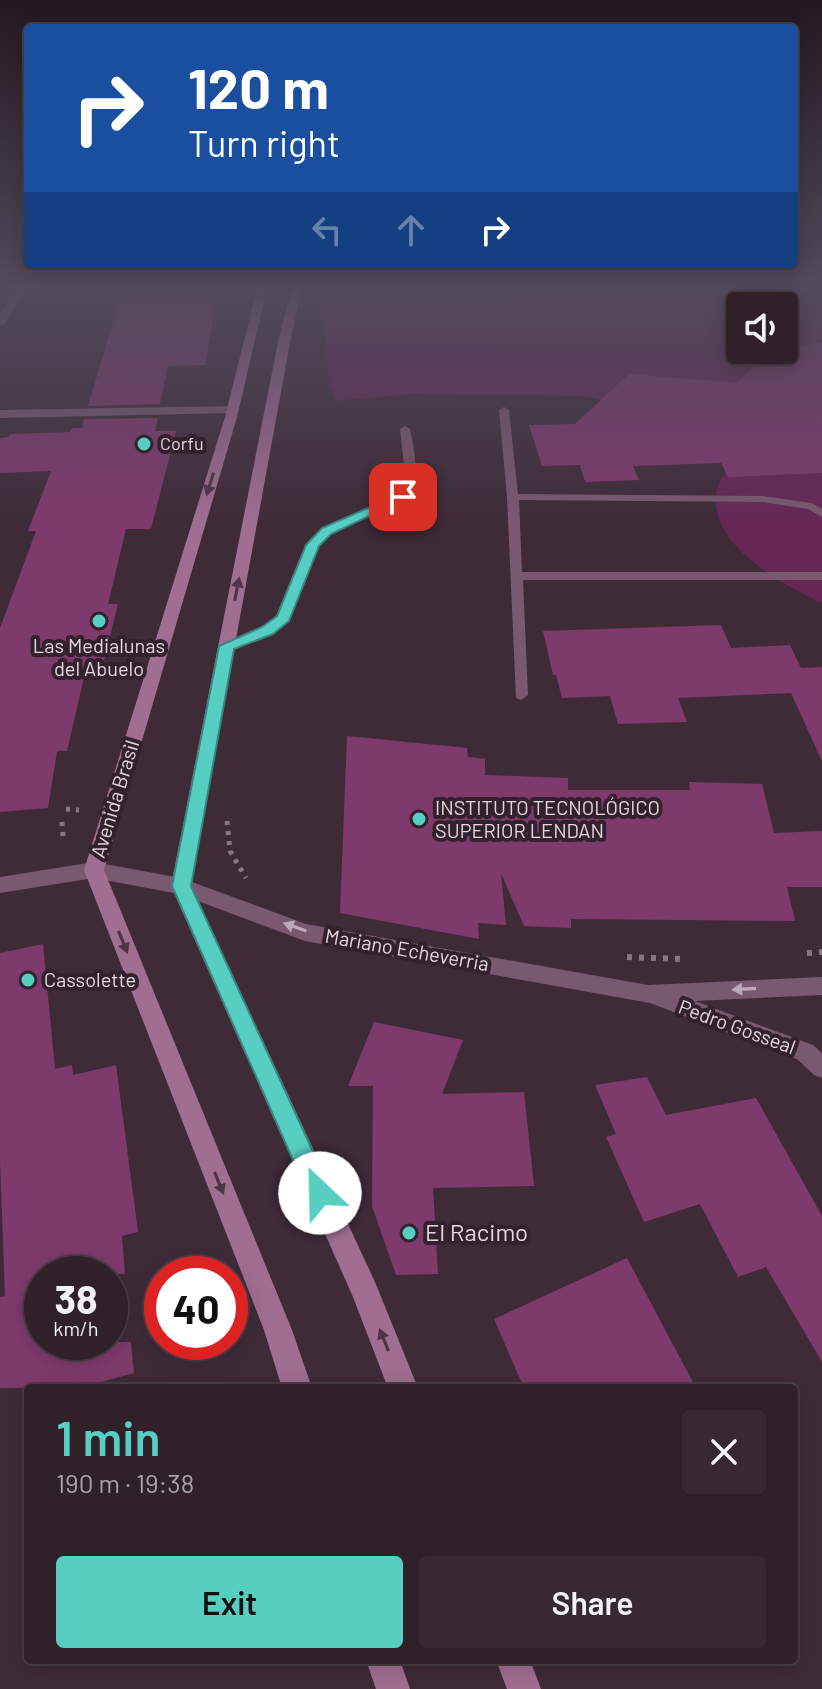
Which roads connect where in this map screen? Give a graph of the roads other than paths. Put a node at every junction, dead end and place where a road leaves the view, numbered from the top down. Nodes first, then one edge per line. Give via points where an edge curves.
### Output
1 (244, 364) edge
2 (280, 364) edge
3 (233, 409) junction
4 (504, 410) dead end
5 (0, 414) edge
6 (405, 429) dead end
7 (513, 497) junction
8 (822, 514) edge
9 (516, 576) junction
10 (822, 576) edge
11 (227, 646) junction
12 (521, 695) dead end
13 (94, 870) junction
14 (0, 885) edge
15 (181, 886) junction
16 (822, 986) edge
17 (648, 994) junction
18 (822, 1068) edge
19 (296, 1384) edge
20 (401, 1384) edge
21 (384, 1664) edge
22 (515, 1664) edge
23 (393, 1689) edge
24 (524, 1689) edge

1 - 3 street, Avenida Brasil
11 -> 2 street
3 - 5 street
3 -> 13 street, Avenida Brasil
4 - 7 lane
6 - 11 lane via 412,475 403,497 327,531 313,545 284,618 268,631
7 - 8 lane via 772,499 811,506
7 - 9 lane
9 - 10 lane
9 - 12 lane
11 - 15 street
13 - 14 street, Mariano Echeverria
13 - 15 street, Mariano Echeverria
13 -> 19 street, Avenida Brasil
17 -> 15 street, Mariano Echeverria via 305,932
20 -> 15 street
16 -> 17 street, Mariano Echeverria
17 - 18 street, Pedro Gosseal via 805,1052
21 - 23 street
22 - 24 street

